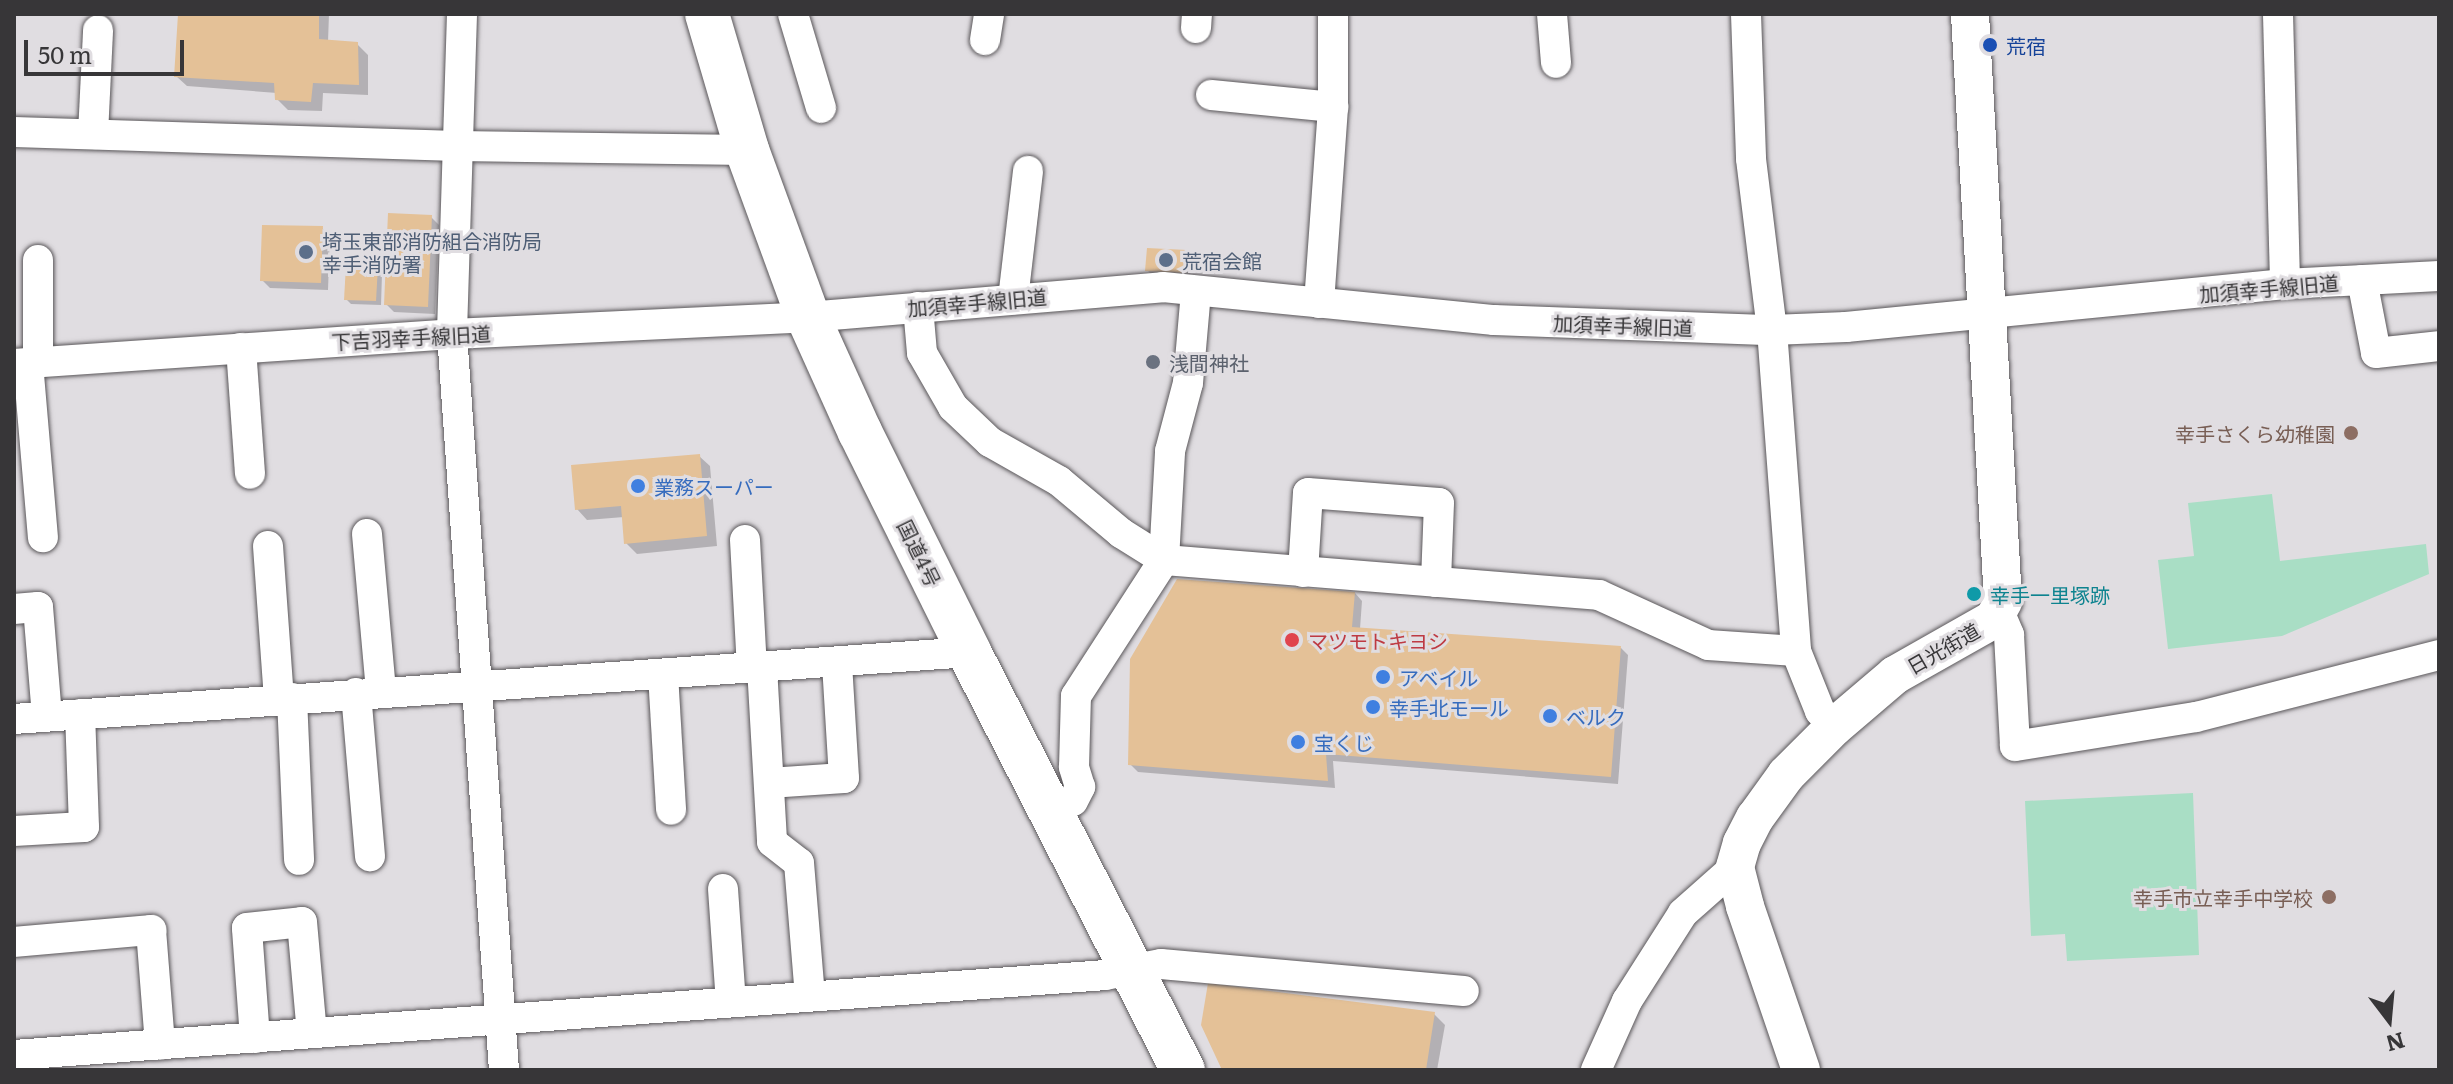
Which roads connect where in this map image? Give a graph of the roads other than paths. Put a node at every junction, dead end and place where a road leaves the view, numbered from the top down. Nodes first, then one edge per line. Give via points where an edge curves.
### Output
1 (462, 14) edge
2 (707, 14) edge
3 (793, 14) edge
4 (1333, 14) edge
5 (1552, 14) edge
6 (1746, 14) edge
7 (1970, 14) edge
8 (2278, 14) edge
9 (98, 30) dead end
10 (1556, 63) dead end
11 (1211, 95) dead end
12 (1333, 107) junction
13 (821, 108) dead end
14 (14, 132) edge
15 (93, 134) junction
16 (457, 146) junction
17 (747, 150) junction
18 (1028, 171) dead end
19 (38, 260) dead end
20 (2362, 280) junction
21 (2438, 280) edge
22 (2285, 284) junction
23 (1196, 291) junction
24 (1013, 299) junction
25 (1319, 303) junction
26 (918, 307) junction
27 (1985, 312) junction
28 (808, 317) junction
29 (1772, 330) junction
30 (452, 334) junction
31 (2439, 346) edge
32 (241, 348) junction
33 (27, 364) edge
34 (250, 474) dead end
35 (367, 534) dead end
36 (43, 537) dead end
37 (745, 540) dead end
38 (268, 546) dead end
39 (1164, 560) junction
40 (1303, 572) junction
41 (1436, 582) junction
42 (14, 609) edge
43 (1999, 611) junction
44 (1796, 651) junction
45 (969, 652) junction
46 (2439, 655) edge
47 (837, 662) junction
48 (757, 668) junction
49 (663, 674) junction
50 (478, 684) junction
51 (368, 692) junction
52 (286, 699) junction
53 (80, 714) junction
54 (47, 716) junction
55 (14, 719) edge
56 (1834, 727) junction
57 (769, 783) junction
58 (671, 810) dead end
59 (1050, 812) junction
60 (14, 831) edge
61 (370, 856) dead end
62 (299, 860) dead end
63 (1735, 867) junction
64 (723, 889) dead end
65 (14, 942) edge
66 (1132, 969) junction
67 (1464, 991) dead end
68 (810, 996) junction
69 (731, 1002) junction
70 (500, 1018) junction
71 (312, 1033) junction
72 (255, 1038) junction
73 (160, 1045) junction
74 (14, 1055) edge
75 (504, 1070) edge
76 (1183, 1070) edge
77 (1596, 1070) edge
78 (1801, 1070) edge

1 - 16 street
2 - 17 highway, 国道4号
3 - 13 street
4 - 12 street
5 - 10 street
6 - 29 street via 1751,159
7 - 27 main road, 日光街道
8 - 22 street
9 - 15 street
11 - 12 street
12 - 25 street
14 - 15 street
15 - 16 street
16 - 17 street
16 - 30 street
17 - 28 highway, 国道4号
18 - 24 street
19 - 33 street
20 - 21 street, 加須幸手線旧道
20 - 22 street, 加須幸手線旧道
20 - 31 street via 2376,353
22 - 27 street, 加須幸手線旧道
23 - 24 street, 加須幸手線旧道 via 1163,287
23 - 25 street, 加須幸手線旧道
23 - 39 street via 1188,383 1170,451
24 - 26 street, 加須幸手線旧道
25 - 29 street, 加須幸手線旧道 via 1494,320
26 - 28 street, 加須幸手線旧道
26 - 39 street via 922,353 953,407 990,442 1059,481 1121,533
27 - 29 street, 加須幸手線旧道
27 - 43 main road, 日光街道 via 1997,470 2003,601
28 - 30 street, 下吉羽幸手線旧道
28 - 45 highway, 国道4号
29 - 44 street
30 - 32 street, 下吉羽幸手線旧道
30 - 50 street
32 - 33 street, 下吉羽幸手線旧道
32 - 34 street
33 - 36 street
35 - 51 street
37 - 48 street
38 - 52 street
39 - 40 street
39 - 59 street via 1076,696 1074,767 1080,787 1073,801
40 - 41 street
40 - 41 street via 1308,493 1352,496 1439,503
41 - 44 street via 1599,595 1708,645
42 - 54 street via 38,607
43 - 46 street via 2009,635 2015,746 2196,717
43 - 56 main road, 日光街道 via 1994,619 1895,675
44 - 56 street via 1820,711
45 - 47 street
45 - 59 highway, 国道4号
47 - 48 street
47 - 57 street via 844,778
48 - 49 street
48 - 57 street
49 - 50 street
49 - 58 street
50 - 51 street
50 - 70 street
51 - 52 street
51 - 61 street
52 - 53 street
52 - 62 street
53 - 54 street
53 - 60 street via 84,827
54 - 55 street
56 - 63 main road, 日光街道 via 1786,775 1755,818
57 - 68 street via 772,842 799,863
59 - 66 highway, 国道4号
63 - 77 street via 1683,913 1627,1001
63 - 78 main road
64 - 69 street
65 - 73 street via 151,930
66 - 67 street via 1161,964
66 - 68 street
66 - 76 highway, 国道4号
68 - 69 street
69 - 70 street
70 - 71 street
70 - 75 street
71 - 72 street
71 - 72 street via 302,922 247,928
72 - 73 street
73 - 74 street

